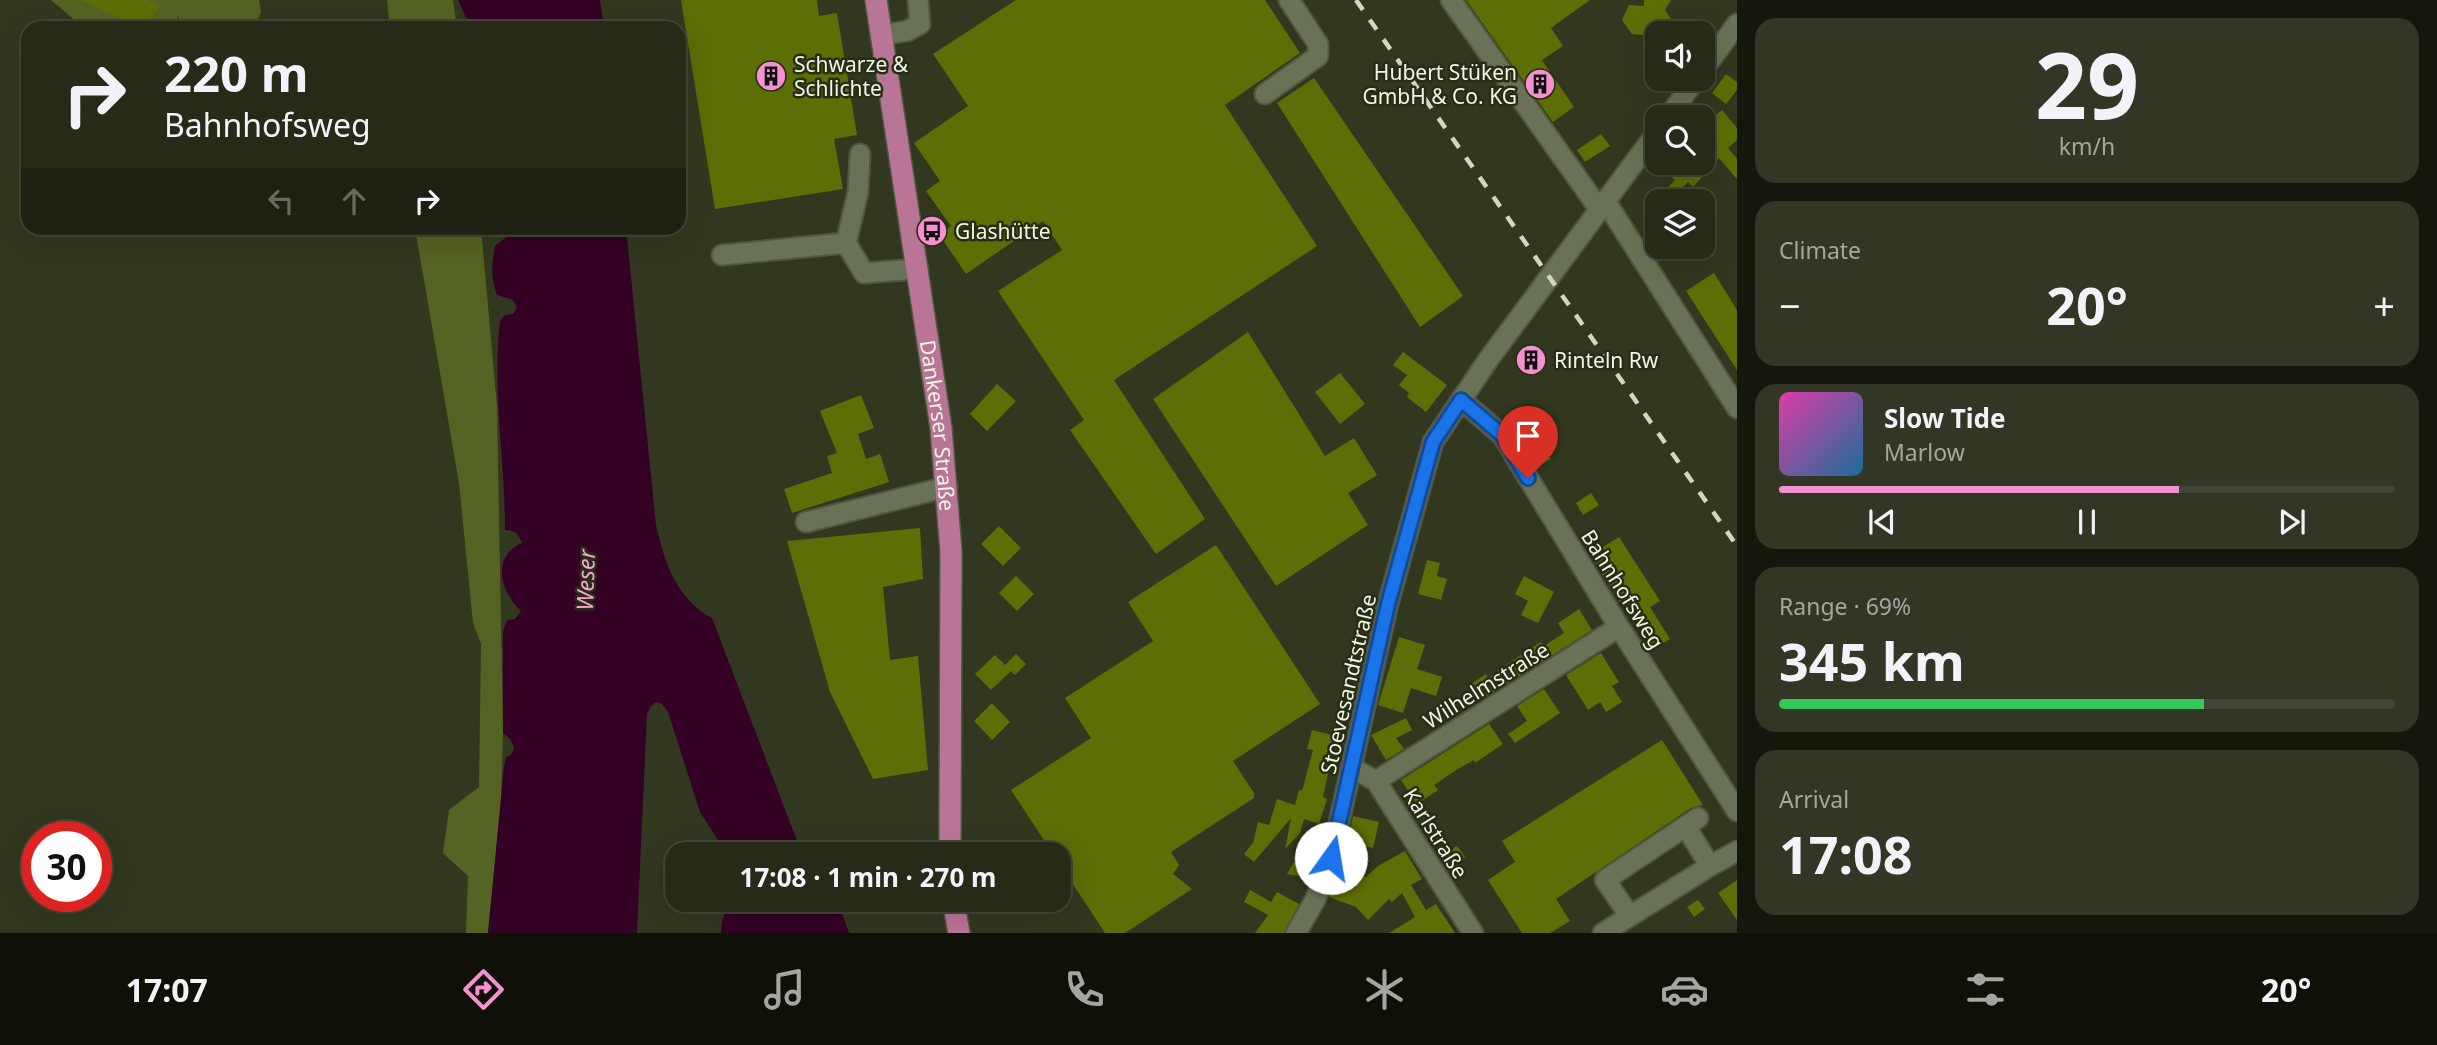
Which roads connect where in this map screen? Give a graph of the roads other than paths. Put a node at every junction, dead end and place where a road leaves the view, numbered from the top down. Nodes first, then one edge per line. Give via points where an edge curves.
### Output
1 (876, 0) edge
2 (918, 0) edge
3 (1289, 0) edge
4 (1451, 0) edge
5 (1737, 24) edge
6 (881, 35) junction
7 (1715, 54) edge
8 (1265, 94) dead end
9 (1645, 148) edge
10 (860, 154) dead end
11 (1603, 206) junction
12 (846, 243) junction
13 (722, 255) dead end
14 (918, 269) junction
15 (1461, 400) junction
16 (1737, 408) edge
17 (947, 487) junction
18 (806, 522) dead end
19 (1619, 626) junction
20 (1352, 768) junction
21 (1376, 781) junction
22 (1737, 811) edge
23 (950, 842) edge
24 (1737, 851) edge
25 (1710, 866) junction
26 (955, 912) edge
27 (1630, 916) junction
28 (959, 933) edge
29 (1296, 933) edge
30 (1473, 933) edge
31 (1603, 933) edge

1 - 6 main road, Dankerser Straße
2 - 6 street via 920,24
3 - 8 street via 1318,44 1318,55
4 - 11 street
5 - 7 street
6 - 14 main road, Dankerser Straße
9 - 11 street, Stoevesandtstraße
10 - 12 street via 858,192
11 - 15 street, Stoevesandtstraße
11 - 16 street
12 - 13 street
12 - 14 street via 864,273
14 - 17 main road, Dankerser Straße
15 - 19 street, Bahnhofsweg via 1502,435
15 - 20 street, Stoevesandtstraße via 1433,442 1388,604
17 - 18 street
17 - 23 main road, Dankerser Straße
19 - 21 street, Wilhelmstraße
19 - 22 street, Bahnhofsweg
20 - 21 street, Karlstraße
20 - 29 street, Stoevesandtstraße via 1331,858 1315,901
21 - 30 street, Karlstraße
24 - 25 street
25 - 27 street
25 - 27 street via 1692,822 1605,880
26 - 28 main road
27 - 31 street

